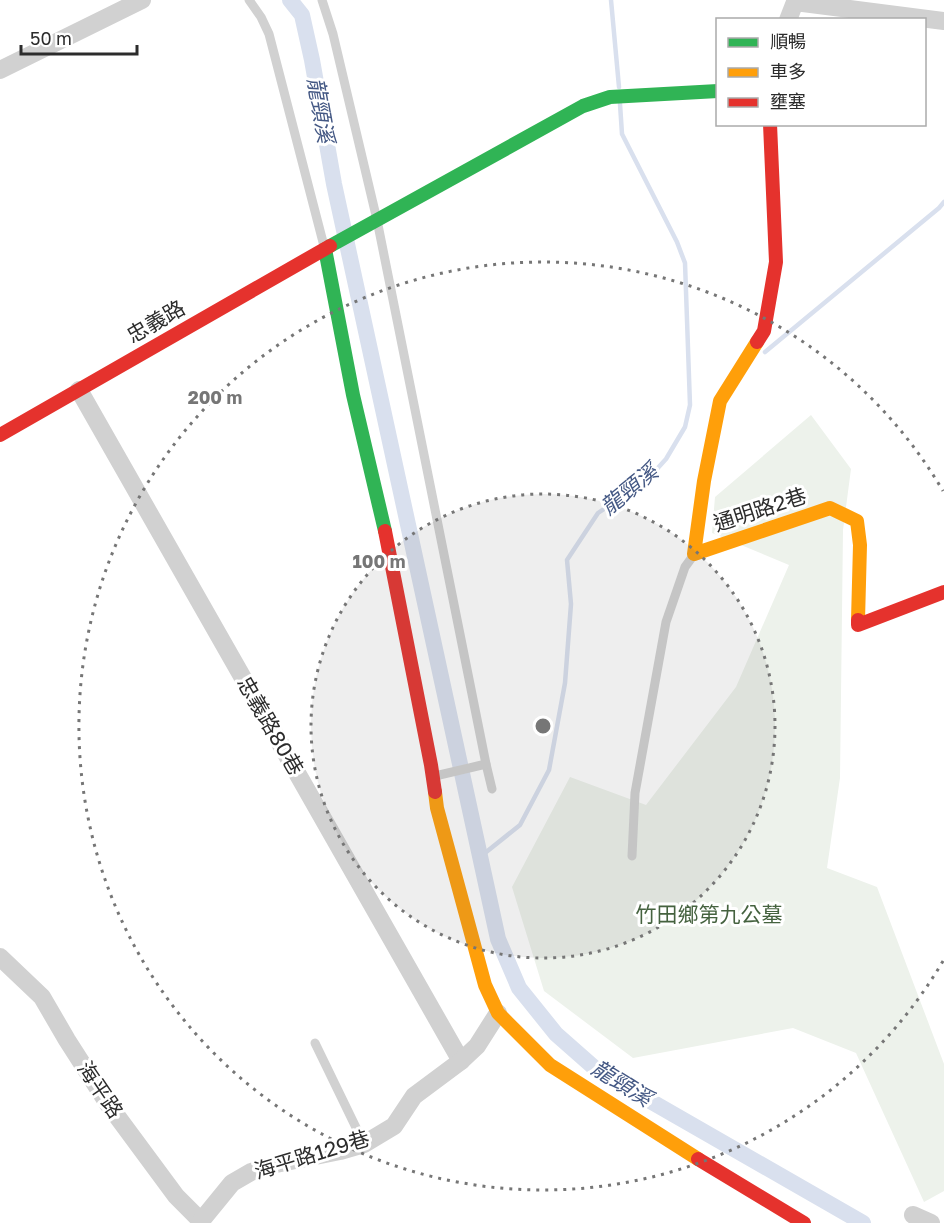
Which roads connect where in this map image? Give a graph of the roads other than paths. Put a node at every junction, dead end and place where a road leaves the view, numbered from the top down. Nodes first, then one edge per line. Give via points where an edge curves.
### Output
1 (142, 0) edge
2 (249, 0) edge
3 (322, 0) edge
4 (794, 1) edge
5 (789, 18) edge
6 (922, 18) edge
7 (926, 19) edge
8 (944, 21) edge
9 (0, 70) edge
10 (716, 91) edge
11 (770, 126) edge
12 (373, 222) junction
13 (329, 247) junction
14 (79, 390) junction
15 (0, 435) edge
16 (694, 554) junction
17 (944, 592) edge
18 (486, 764) junction
19 (433, 777) junction
20 (492, 789) dead end
21 (633, 856) dead end
22 (0, 959) edge
23 (498, 1013) junction
24 (315, 1043) dead end
25 (461, 1061) junction
26 (364, 1144) junction
27 (913, 1215) dead end
28 (201, 1222) edge
29 (804, 1223) edge
30 (931, 1223) edge

1 - 9 street
2 - 13 lane via 269,34
3 - 12 lane via 333,34
4 - 5 street
4 - 6 street
7 - 8 street
10 - 12 street, 忠義路 via 609,97 583,106
11 - 16 street via 776,262 764,331 720,401
12 - 13 street, 忠義路
12 - 18 lane
13 - 14 street, 忠義路
13 - 19 street via 353,395 392,564
14 - 15 street, 忠義路
14 - 25 street, 忠義路80巷
16 - 17 street, 通明路2巷 via 830,508 856,521 860,544 858,625
16 - 21 lane via 685,567 666,622 636,793
18 - 19 lane
18 - 20 lane
19 - 23 street via 437,808 482,974
22 - 28 street, 海平路 via 42,997 108,1104 176,1196
23 - 25 street, 海平路129巷 via 477,1046
23 - 29 street via 550,1065
24 - 26 lane
25 - 26 street, 海平路129巷 via 414,1096 394,1126
26 - 28 street, 海平路129巷 via 251,1172 232,1183
27 - 30 street

